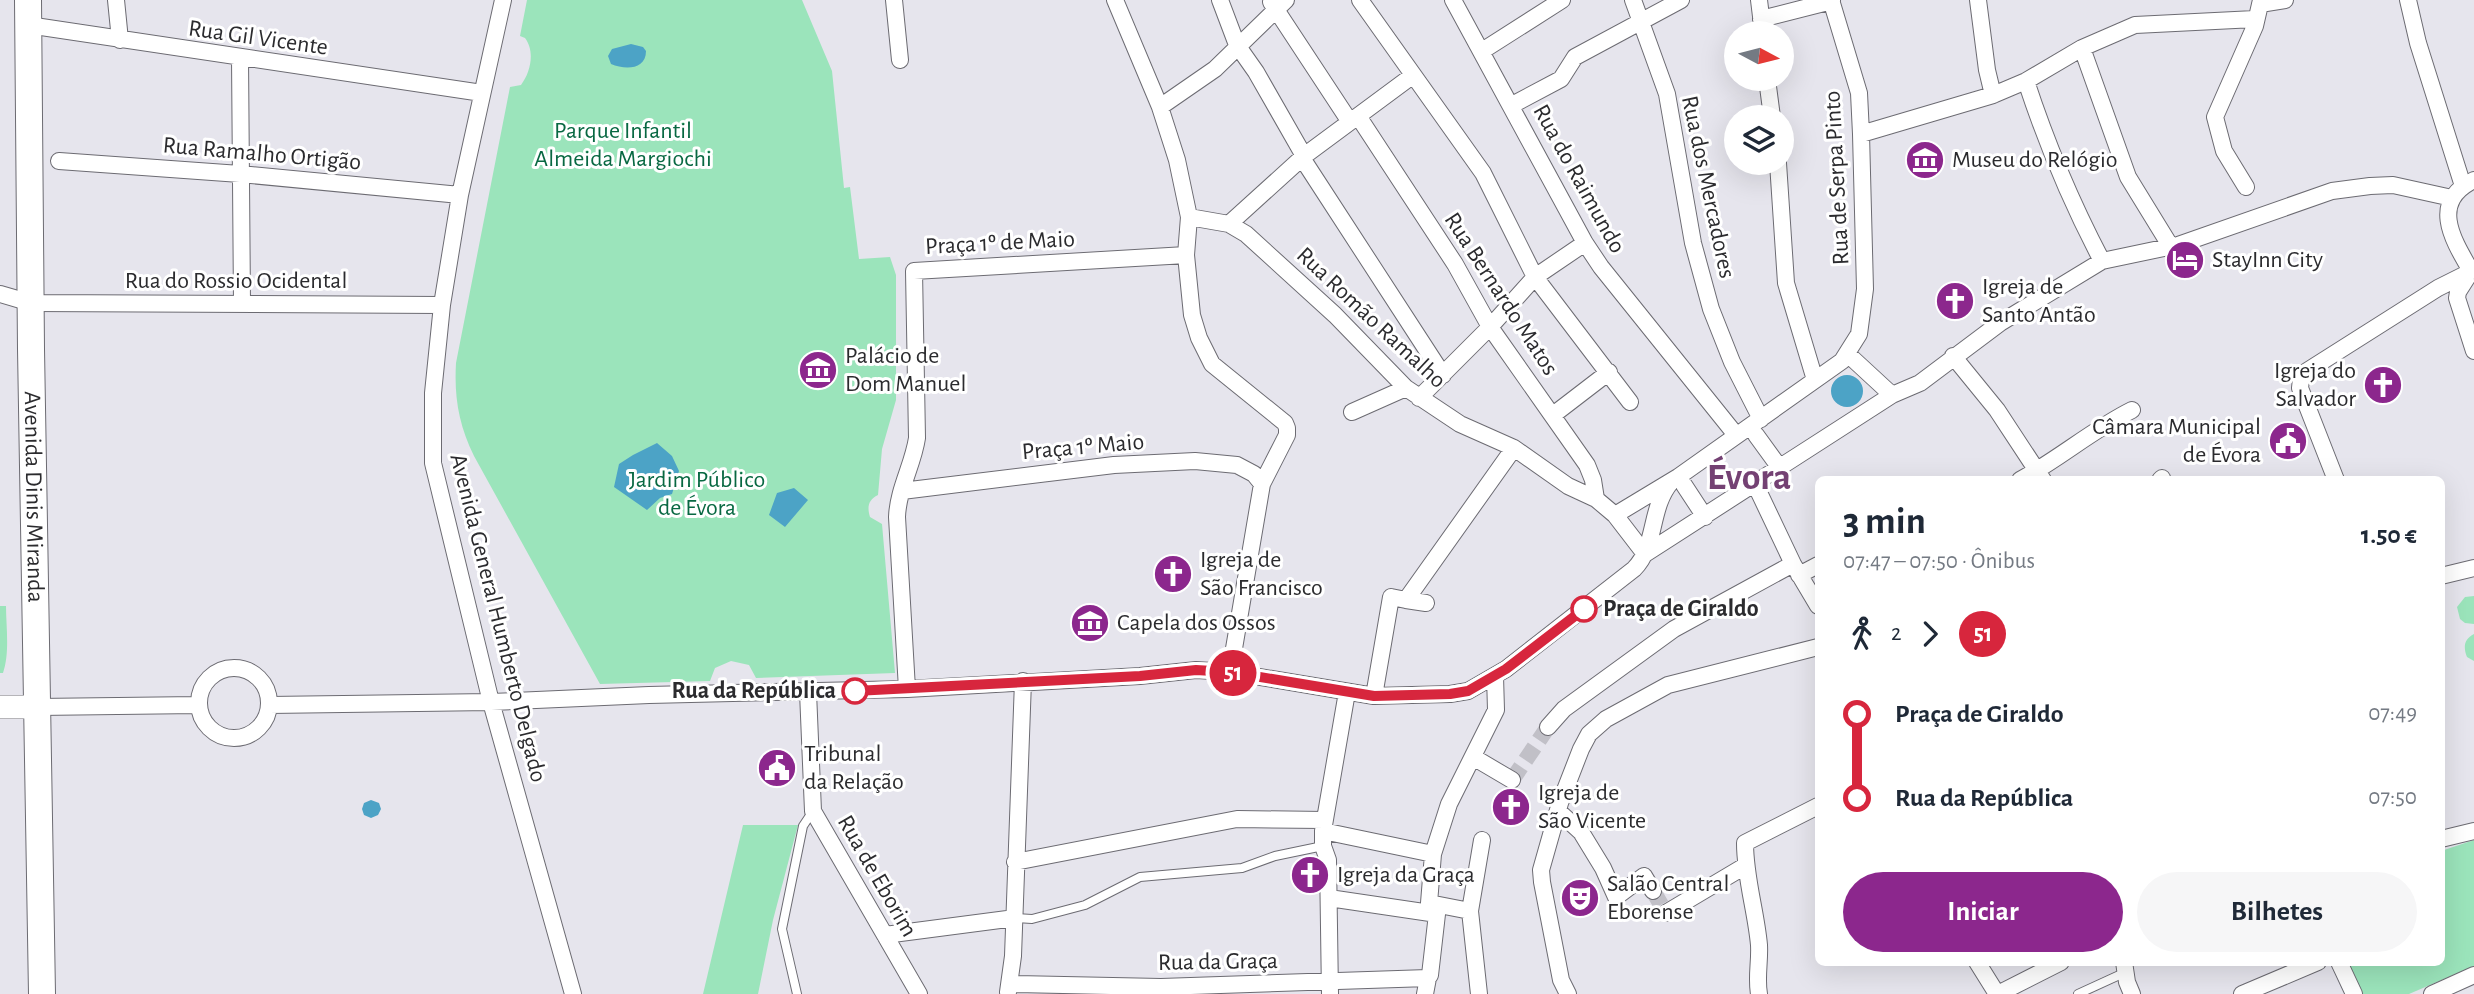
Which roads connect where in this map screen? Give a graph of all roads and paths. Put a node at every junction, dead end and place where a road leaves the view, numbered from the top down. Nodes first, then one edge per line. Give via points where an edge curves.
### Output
1 (116, 0) edge
2 (503, 0) edge
3 (894, 0) edge
4 (1115, 0) edge
5 (1220, 0) edge
6 (1360, 0) edge
7 (1453, 0) edge
8 (1562, 0) edge
9 (1633, 0) edge
10 (1681, 0) edge
11 (1759, 0) edge
12 (1978, 0) edge
13 (2285, 0) edge
14 (2409, 0) edge
15 (1831, 1) edge
16 (1277, 3) edge
17 (2259, 8) edge
18 (28, 13) edge
19 (1639, 21) junction
20 (1761, 21) edge
21 (1776, 21) edge
22 (120, 40) junction
23 (1237, 46) junction
24 (2082, 48) junction
25 (1482, 51) junction
26 (240, 58) junction
27 (900, 60) dead end
28 (1412, 76) junction
29 (2026, 80) junction
30 (482, 93) junction
31 (1993, 95) junction
32 (1512, 105) junction
33 (1160, 107) junction
34 (1354, 119) junction
35 (1861, 134) junction
36 (1303, 157) junction
37 (59, 161) dead end
38 (240, 174) junction
39 (1778, 175) edge
40 (2246, 187) dead end
41 (2463, 188) edge
42 (460, 195) junction
43 (1189, 217) junction
44 (1229, 223) junction
45 (1585, 243) junction
46 (2171, 247) junction
47 (1186, 255) junction
48 (2102, 261) junction
49 (2473, 271) edge
50 (1535, 277) junction
51 (0, 294) edge
52 (31, 303) junction
53 (242, 304) junction
54 (442, 305) junction
55 (1490, 327) junction
56 (2474, 351) edge
57 (1953, 356) junction
58 (1851, 357) junction
59 (1609, 373) junction
60 (1443, 374) junction
61 (1815, 380) junction
62 (1413, 393) junction
63 (1892, 395) junction
64 (1630, 402) dead end
65 (2132, 410) dead end
66 (1352, 412) dead end
67 (1553, 415) junction
68 (1761, 419) junction
69 (1736, 435) junction
70 (1756, 435) dead end
71 (1514, 448) junction
72 (1780, 468) junction
73 (2040, 475) edge
74 (2334, 476) edge
75 (1262, 484) junction
76 (1677, 484) junction
77 (1755, 484) junction
78 (902, 491) junction
79 (1597, 499) junction
80 (1615, 515) junction
81 (1705, 517) junction
82 (1642, 559) junction
83 (1815, 566) edge
84 (2474, 568) edge
85 (1796, 569) junction
86 (2445, 575) edge
87 (1406, 600) junction
88 (1815, 601) edge
89 (1426, 603) dead end
90 (1815, 648) edge
91 (1230, 672) junction
92 (1495, 676) junction
93 (1023, 681) junction
94 (907, 689) junction
95 (808, 692) junction
96 (1347, 692) junction
97 (1374, 696) junction
98 (491, 702) junction
99 (198, 705) junction
100 (269, 705) junction
101 (0, 707) edge
102 (37, 707) junction
103 (1548, 727) tunnel mouth
104 (1474, 757) junction
105 (1512, 780) dead end
106 (1815, 808) edge
107 (813, 811) junction
108 (1558, 811) junction
109 (2474, 831) edge
110 (2445, 838) edge
111 (1325, 839) junction
112 (1482, 840) dead end
113 (1433, 853) junction
114 (1015, 862) junction
115 (1745, 866) junction
116 (1653, 891) dead end
117 (1329, 898) junction
118 (1433, 909) junction
119 (1470, 911) junction
120 (1667, 913) dead end
121 (1015, 918) junction
122 (885, 935) junction
123 (1980, 966) edge
124 (2053, 966) edge
125 (2308, 966) edge
126 (2341, 966) edge
127 (2474, 975) edge
128 (2128, 979) edge
129 (1426, 986) edge
130 (1564, 987) edge
131 (1331, 988) edge
132 (1009, 989) edge
133 (42, 994) edge
134 (573, 994) edge
135 (797, 994) edge
136 (919, 994) edge
137 (1479, 994) edge
138 (1759, 994) edge
139 (1998, 994) edge
140 (2078, 994) edge
141 (2242, 994) edge
142 (2354, 994) edge
143 (2432, 994) edge

1 - 22 street
2 - 30 street, Avenida General Humberto Delgado
3 - 27 street
4 - 33 street
5 - 23 street
6 - 28 street
7 - 25 street, Rua do Raimundo
8 - 25 street
9 - 19 street, Rua dos Mercadores
10 - 19 street
11 - 20 street
12 - 31 street
13 - 17 street
14 - 41 street
15 - 21 street
15 - 35 street, Rua de Serpa Pinto via 1860,93
16 - 23 street
16 - 34 street, Rua Bernardo Matos
17 - 24 street via 2135,25
17 - 40 street via 2215,117 2224,151
18 - 22 street, Rua Gil Vicente
18 - 52 main road, Avenida Dinis Miranda
19 - 32 street via 1575,57 1561,79
19 - 68 street, Rua dos Mercadores via 1667,94 1693,243 1711,309
22 - 26 street, Rua Gil Vicente
23 - 33 street via 1215,69
23 - 36 street
24 - 29 street
24 - 46 street via 2128,177
25 - 32 street, Rua do Raimundo
26 - 30 street, Rua Gil Vicente
26 - 38 street
28 - 34 street
28 - 50 street via 1483,173
29 - 31 street
29 - 48 street
30 - 42 street, Avenida General Humberto Delgado
31 - 35 street
32 - 45 street, Rua do Raimundo
33 - 43 street
34 - 36 street
34 - 55 street, Rua Bernardo Matos via 1455,264
35 - 58 street, Rua de Serpa Pinto via 1865,289
36 - 44 street
36 - 60 street
37 - 38 street, Rua Ramalho Ortigão
38 - 42 street, Rua Ramalho Ortigão
38 - 53 street
39 - 61 street via 1786,283
41 - 46 street via 2370,186 2332,191
41 - 49 street via 2449,219 2452,238
42 - 54 street, Avenida General Humberto Delgado
43 - 44 street, Rua Romão Ramalho
43 - 47 street
44 - 62 street, Rua Romão Ramalho via 1335,315
45 - 50 street
45 - 69 street, Rua do Raimundo
46 - 48 street
47 - 75 street via 1192,315 1212,364 1285,423 1287,435
47 - 78 street, Praça 1º de Maio via 914,271 917,438
48 - 57 street
49 - 56 street via 2457,298
49 - 74 street via 2438,288 2301,379 2300,388
50 - 55 street
50 - 59 street
51 - 52 street, Rua do Rossio Ocidental
52 - 53 street, Rua do Rossio Ocidental
52 - 102 main road, Avenida Dinis Miranda
53 - 54 street, Rua do Rossio Ocidental
54 - 98 street, Avenida General Humberto Delgado via 433,393 433,463
55 - 60 street
55 - 67 street, Rua Bernardo Matos
57 - 63 street via 1920,383
57 - 73 street via 1997,410
58 - 61 street
58 - 63 street
59 - 64 street
59 - 67 street
60 - 62 street
61 - 68 street
62 - 66 street
62 - 71 street, Rua Romão Ramalho via 1460,424
63 - 72 street
65 - 73 street via 2107,423
67 - 79 street, Rua Bernardo Matos via 1587,465
68 - 69 street
69 - 76 street
70 - 72 street
71 - 79 street, Rua Romão Ramalho via 1568,486
71 - 87 street
72 - 77 street
75 - 78 street, Praça 1º Maio via 1237,465 1195,461 1114,465
75 - 91 street
76 - 80 street
76 - 81 street
76 - 82 street via 1659,499
77 - 81 street
77 - 85 street
78 - 94 street via 897,517
79 - 80 street, Rua Romão Ramalho
80 - 82 street
81 - 82 street
82 - 92 street
83 - 85 street
84 - 86 street
85 - 88 street
85 - 103 street via 1674,629 1564,709
87 - 89 street
87 - 97 street via 1391,597
90 - 108 street via 1668,685 1606,719 1581,749
91 - 93 street
91 - 96 street
92 - 97 street via 1468,691 1450,694
92 - 104 street via 1496,710
93 - 94 street
93 - 114 street
94 - 95 street
95 - 98 street
95 - 107 street, Rua de Eborim
96 - 97 street
96 - 111 street
98 - 100 street
98 - 134 street, Avenida General Humberto Delgado
99 - 100 street via 213,732 233,739 261,726
99 - 100 street via 206,681 235,668 255,675
99 - 102 street
101 - 102 street
102 - 133 main road, Avenida Dinis Miranda
104 - 105 street
104 - 113 street via 1449,804
106 - 115 street via 1745,843
107 - 122 street, Rua de Eborim
107 - 135 lane via 803,826 782,929
108 - 116 street via 1581,832 1616,897 1644,876
108 - 130 street via 1541,870
109 - 110 street
111 - 113 street
111 - 114 street via 1237,819
111 - 117 street
111 - 121 lane via 1242,868 1140,877 1085,905 1032,919
112 - 119 street
113 - 118 street
114 - 121 street
115 - 120 street
115 - 138 street via 1759,947
117 - 118 street
117 - 131 street
118 - 119 street
118 - 129 street
119 - 137 street
121 - 122 street
121 - 132 street
122 - 136 street, Rua de Eborim
123 - 139 street
124 - 139 street
125 - 141 street
126 - 142 street
127 - 143 street
128 - 140 lane
129 - 131 street, Rua da Graça
131 - 132 street, Rua da Graça

